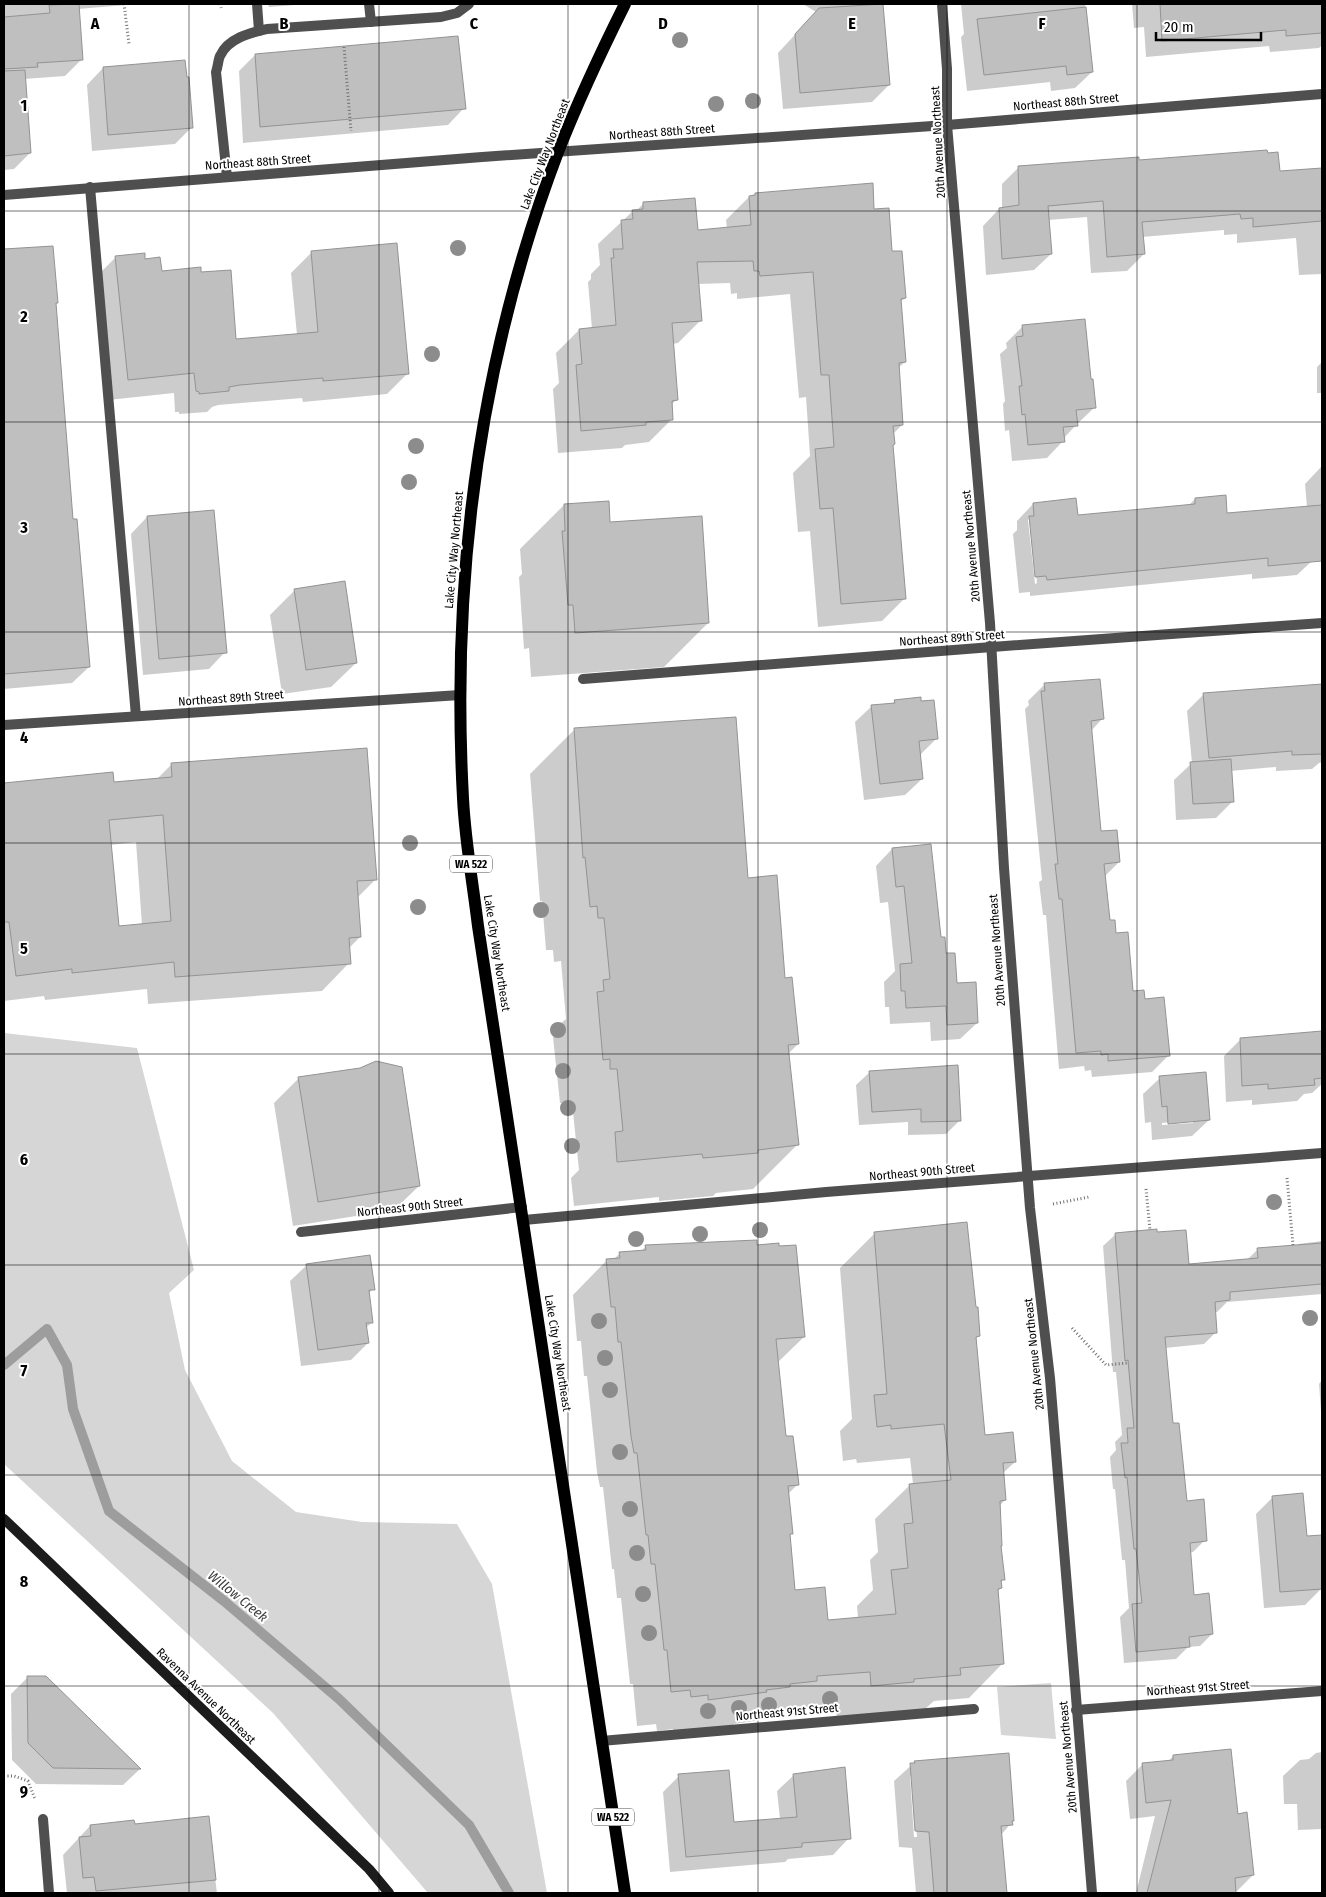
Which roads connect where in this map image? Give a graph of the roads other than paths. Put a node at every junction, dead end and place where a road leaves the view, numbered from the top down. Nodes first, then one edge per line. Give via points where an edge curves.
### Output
1 (257, 4) edge
2 (369, 4) edge
3 (469, 4) edge
4 (625, 4) edge
5 (942, 4) edge
6 (371, 22) junction
7 (260, 31) junction
8 (1322, 94) edge
9 (947, 125) junction
10 (558, 152) junction
11 (227, 177) junction
12 (90, 188) junction
13 (4, 195) edge
14 (1322, 623) edge
15 (992, 647) junction
16 (584, 680) dead end
17 (460, 695) junction
18 (136, 716) junction
19 (4, 725) edge
20 (1322, 1153) edge
21 (1027, 1176) junction
22 (523, 1214) junction
23 (301, 1232) dead end
24 (4, 1519) edge
25 (1322, 1691) edge
26 (974, 1709) dead end
27 (1076, 1710) junction
28 (601, 1741) junction
29 (43, 1819) road end
30 (49, 1893) edge
31 (389, 1893) edge
32 (625, 1893) edge
33 (1092, 1893) edge

1 - 7 street
2 - 6 street
3 - 6 street via 441,17
4 - 10 main road, Lake City Way Northeast / WA 522
5 - 9 street, 20th Avenue Northeast
6 - 7 street
7 - 11 street via 241,36 227,47 220,56 216,72
8 - 9 street, Northeast 88th Street
9 - 10 street, Northeast 88th Street
9 - 15 street, 20th Avenue Northeast
10 - 11 street, Northeast 88th Street
10 - 17 main road, Lake City Way Northeast / WA 522 via 528,239 485,411 463,581
11 - 12 street, Northeast 88th Street
12 - 13 street, Northeast 88th Street
12 - 18 street
14 - 15 street, Northeast 89th Street
15 - 16 street, Northeast 89th Street
15 - 21 street, 20th Avenue Northeast via 1004,868
17 - 18 street, Northeast 89th Street
17 - 22 main road, Lake City Way Northeast / WA 522 via 463,801 478,926
18 - 19 street, Northeast 89th Street
20 - 21 street, Northeast 90th Street
21 - 22 street, Northeast 90th Street
21 - 27 street, 20th Avenue Northeast via 1050,1378
22 - 23 street, Northeast 90th Street
22 - 28 main road, Lake City Way Northeast / WA 522
24 - 31 main road, Ravenna Avenue Northeast via 368,1869
25 - 27 street, Northeast 91st Street
26 - 28 street, Northeast 91st Street
27 - 33 street, 20th Avenue Northeast
28 - 32 main road, Lake City Way Northeast / WA 522
29 - 30 street

